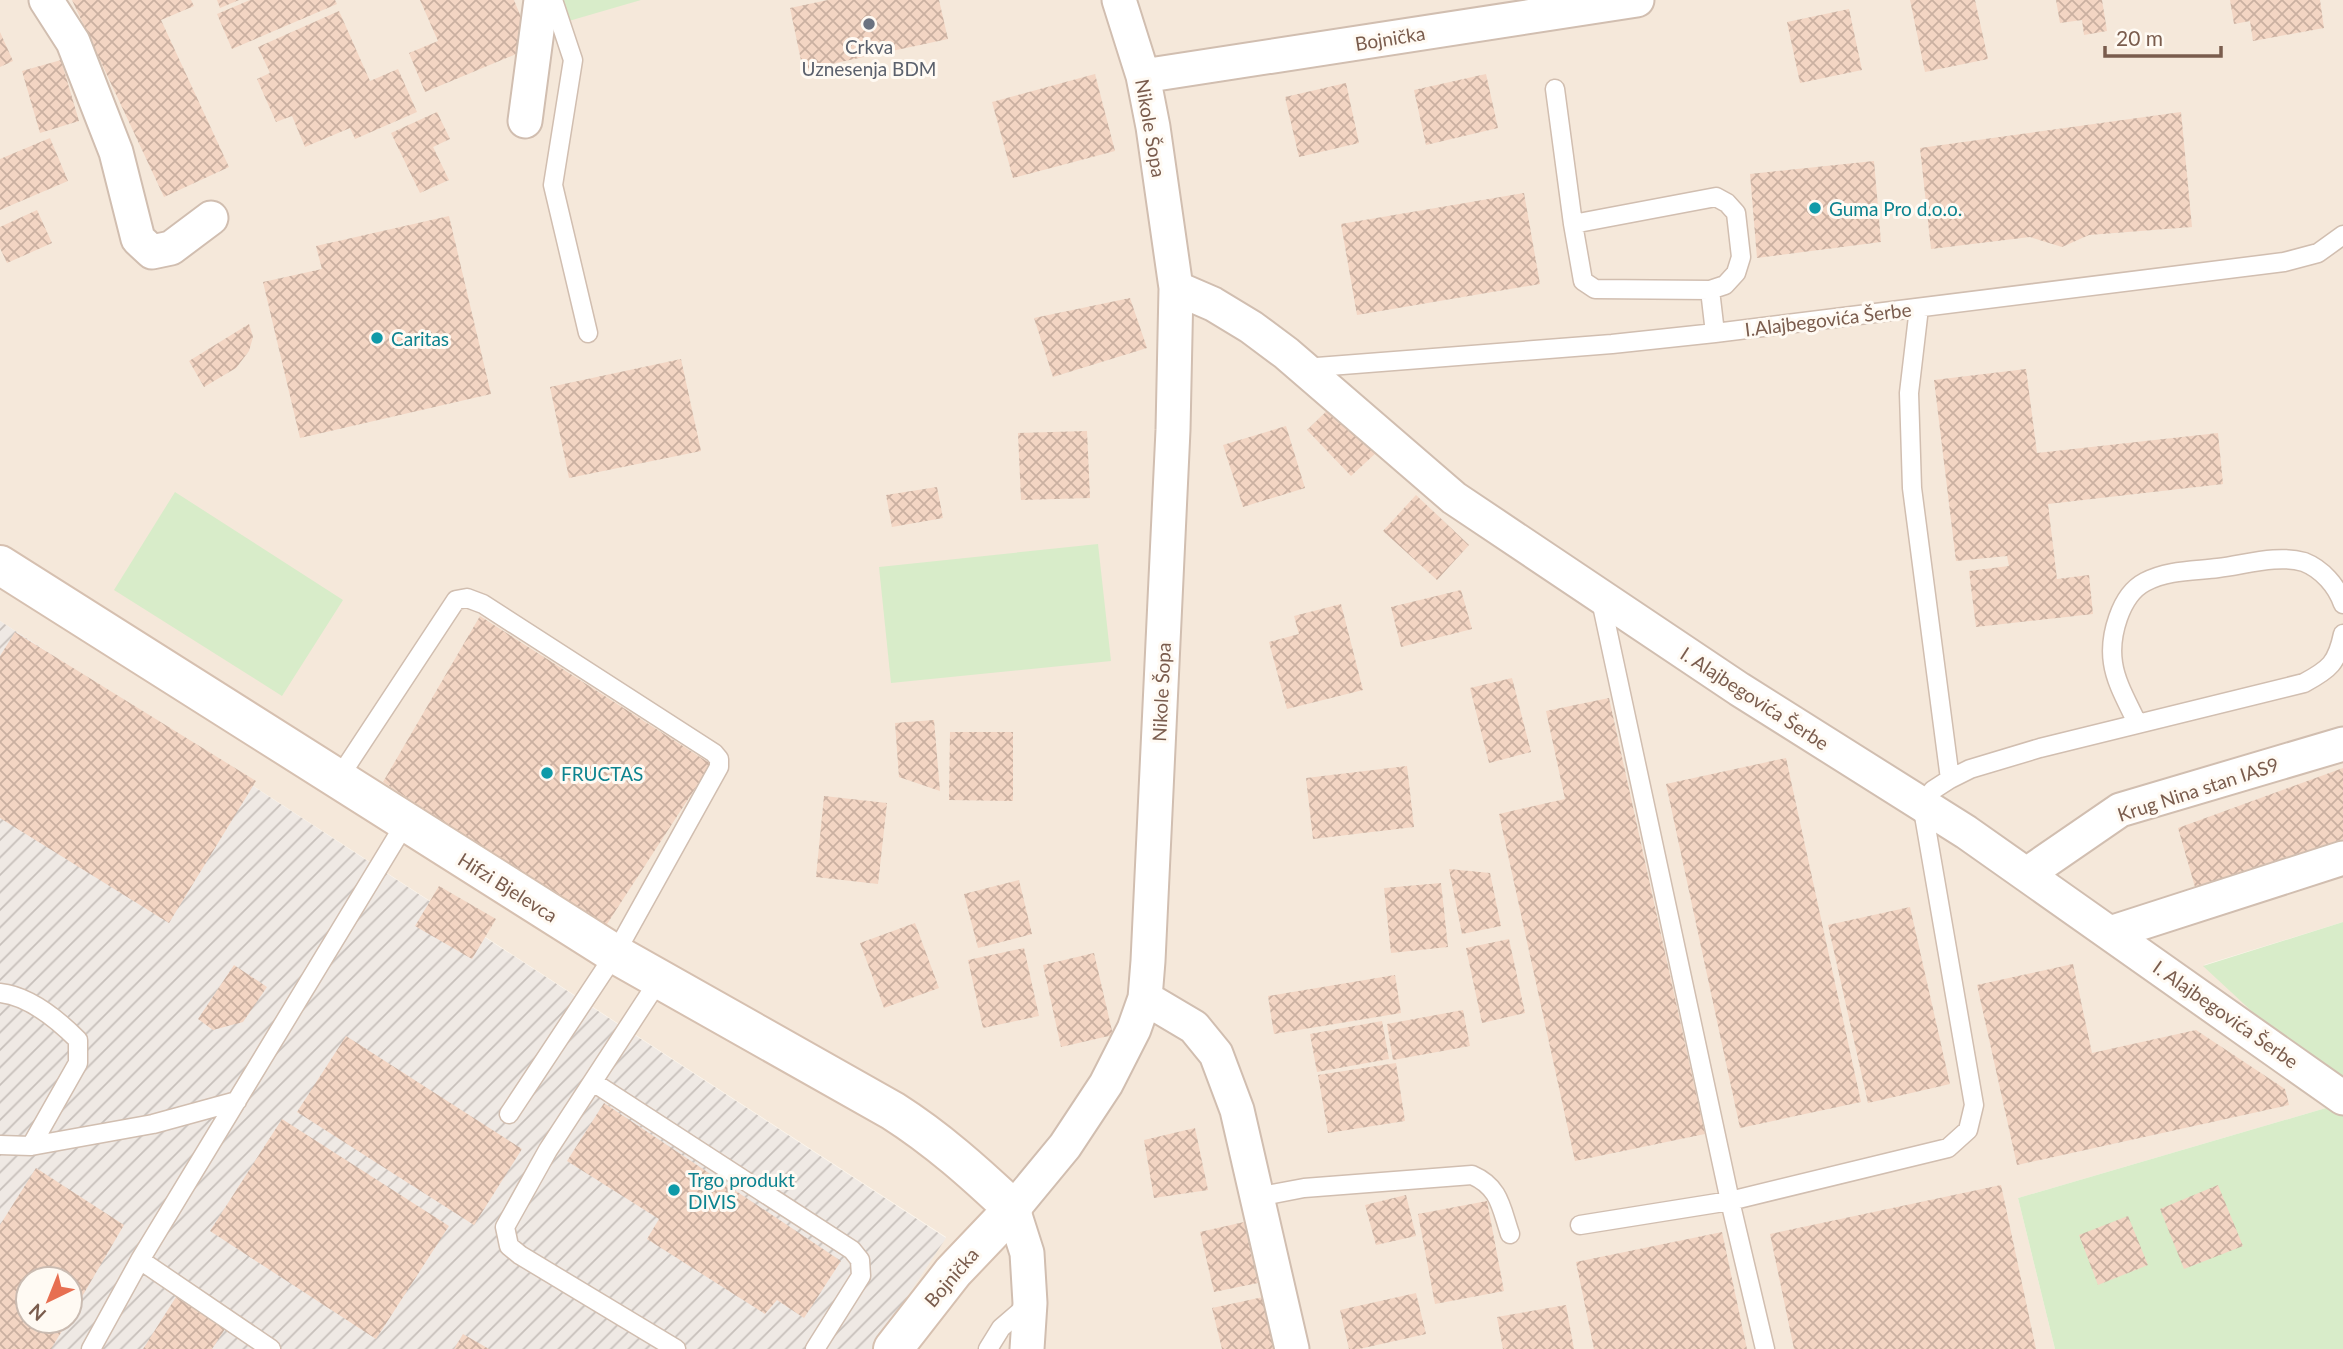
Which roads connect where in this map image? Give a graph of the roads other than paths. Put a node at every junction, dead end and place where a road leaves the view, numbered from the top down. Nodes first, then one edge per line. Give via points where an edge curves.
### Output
1 (46, 0) edge
2 (541, 0) edge
3 (552, 0) edge
4 (1119, 0) edge
5 (1637, 0) edge
6 (1143, 76) junction
7 (1555, 89) dead end
8 (524, 121) dead end
9 (211, 218) dead end
10 (1573, 224) junction
11 (2343, 235) edge
12 (1176, 288) junction
13 (1710, 290) junction
14 (1919, 309) junction
15 (588, 332) dead end
16 (1715, 333) junction
17 (1304, 368) junction
18 (0, 565) edge
19 (1600, 596) junction
20 (2343, 604) edge
21 (2343, 634) edge
22 (2137, 723) junction
23 (2343, 744) edge
24 (338, 779) junction
25 (1950, 779) junction
26 (1922, 804) junction
27 (406, 822) junction
28 (2343, 858) edge
29 (2027, 874) junction
30 (2110, 933) junction
31 (615, 954) junction
32 (659, 980) junction
33 (0, 993) edge
34 (1145, 998) junction
35 (593, 1082) junction
36 (2343, 1098) edge
37 (237, 1101) junction
38 (509, 1114) dead end
39 (0, 1145) edge
40 (31, 1146) junction
41 (1257, 1197) junction
42 (1730, 1201) junction
43 (1013, 1209) junction
44 (1580, 1225) dead end
45 (1510, 1234) dead end
46 (140, 1260) junction
47 (1030, 1303) junction
48 (91, 1349) edge
49 (271, 1349) edge
50 (676, 1349) edge
51 (815, 1349) edge
52 (893, 1349) edge
53 (988, 1349) edge
54 (1027, 1349) edge
55 (1292, 1349) edge
56 (1765, 1349) edge

1 - 9 street via 73,42 116,152 138,239 152,251 171,248
2 - 8 street
3 - 15 lane via 573,60 553,185
4 - 6 street, Nikole Šopa
5 - 6 street, Bojnička
6 - 12 street, Nikole Šopa
7 - 10 lane
10 - 13 lane via 1583,281 1588,286
10 - 13 lane via 1716,197 1736,213 1741,257 1736,273 1725,285
11 - 14 lane, I.Alajbegovića Šerbe via 2318,253 2284,262
12 - 17 street, I. Alajbegovića Šerbe via 1251,327
12 - 34 street, Nikole Šopa
13 - 16 lane
14 - 16 lane, I.Alajbegovića Šerbe
14 - 25 lane via 1909,393 1912,488
16 - 17 lane, I.Alajbegovića Šerbe
17 - 19 street, I. Alajbegovića Šerbe via 1454,498
18 - 24 main road, Hifzi Bjelevca
19 - 26 street, I. Alajbegovića Šerbe
19 - 42 lane
20 - 22 lane via 2340,593 2322,572 2304,562 2284,559 2174,572 2144,582 2120,613 2113,663
21 - 22 lane via 2339,656 2326,671 2304,683
22 - 25 lane via 2040,748
23 - 29 street, Krug Nina stan IAS9 via 2120,810
24 - 27 main road, Hifzi Bjelevca
24 - 31 lane via 456,600 467,598 483,604 719,759
25 - 26 lane
26 - 29 street, I. Alajbegovića Šerbe
26 - 42 lane via 1974,1105 1968,1130 1948,1148
27 - 31 main road, Hifzi Bjelevca
27 - 37 lane
28 - 30 street
29 - 30 street, I. Alajbegovića Šerbe
30 - 36 street, I. Alajbegovića Šerbe
31 - 32 main road, Hifzi Bjelevca
31 - 38 lane
32 - 35 lane
32 - 43 main road, Hifzi Bjelevca via 928,1133
33 - 40 lane via 15,995 61,1023 78,1040 79,1063
34 - 41 street via 1194,1027 1216,1054 1237,1110
34 - 43 street, Nikole Šopa via 1106,1084 1065,1146
35 - 50 lane via 505,1227 509,1246
35 - 51 lane via 852,1250 860,1261 861,1276
37 - 40 lane via 153,1124
37 - 46 lane
39 - 40 lane
41 - 45 lane via 1304,1188 1472,1175 1495,1191
41 - 55 street
42 - 44 lane
42 - 56 lane
43 - 47 street via 1027,1253
43 - 52 main road, Bojnička via 953,1272
46 - 48 lane
46 - 49 lane
47 - 53 lane via 1001,1328
47 - 54 street

